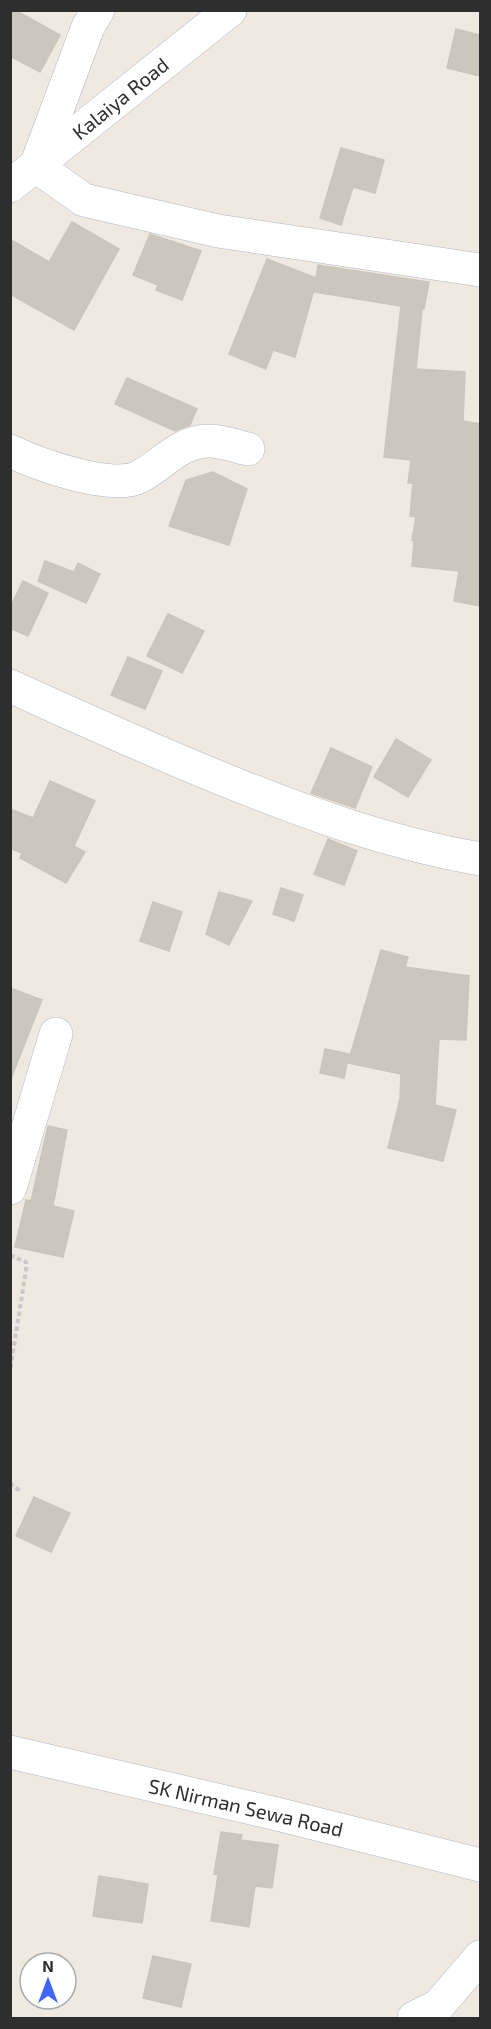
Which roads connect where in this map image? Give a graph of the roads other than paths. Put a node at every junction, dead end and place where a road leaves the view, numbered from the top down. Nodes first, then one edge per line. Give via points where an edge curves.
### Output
1 (98, 10) edge
2 (230, 10) edge
3 (36, 166) junction
4 (10, 186) edge
5 (480, 270) edge
6 (248, 449) dead end
7 (10, 451) edge
8 (10, 686) edge
9 (480, 860) edge
10 (56, 1034) dead end
11 (10, 1188) edge
12 (10, 1752) edge
13 (480, 1865) edge
14 (480, 1957) edge
15 (414, 2019) edge

1 - 3 street via 88,27
2 - 3 street, Kalaiya Road
3 - 4 street, Kalaiya Road
3 - 5 street via 84,200 218,231
6 - 7 street via 208,441 188,444 137,478 111,481 86,478
8 - 9 street via 125,739 292,807 372,835
10 - 11 street
12 - 13 street, SK Nirman Sewa Road
14 - 15 street via 438,2006

